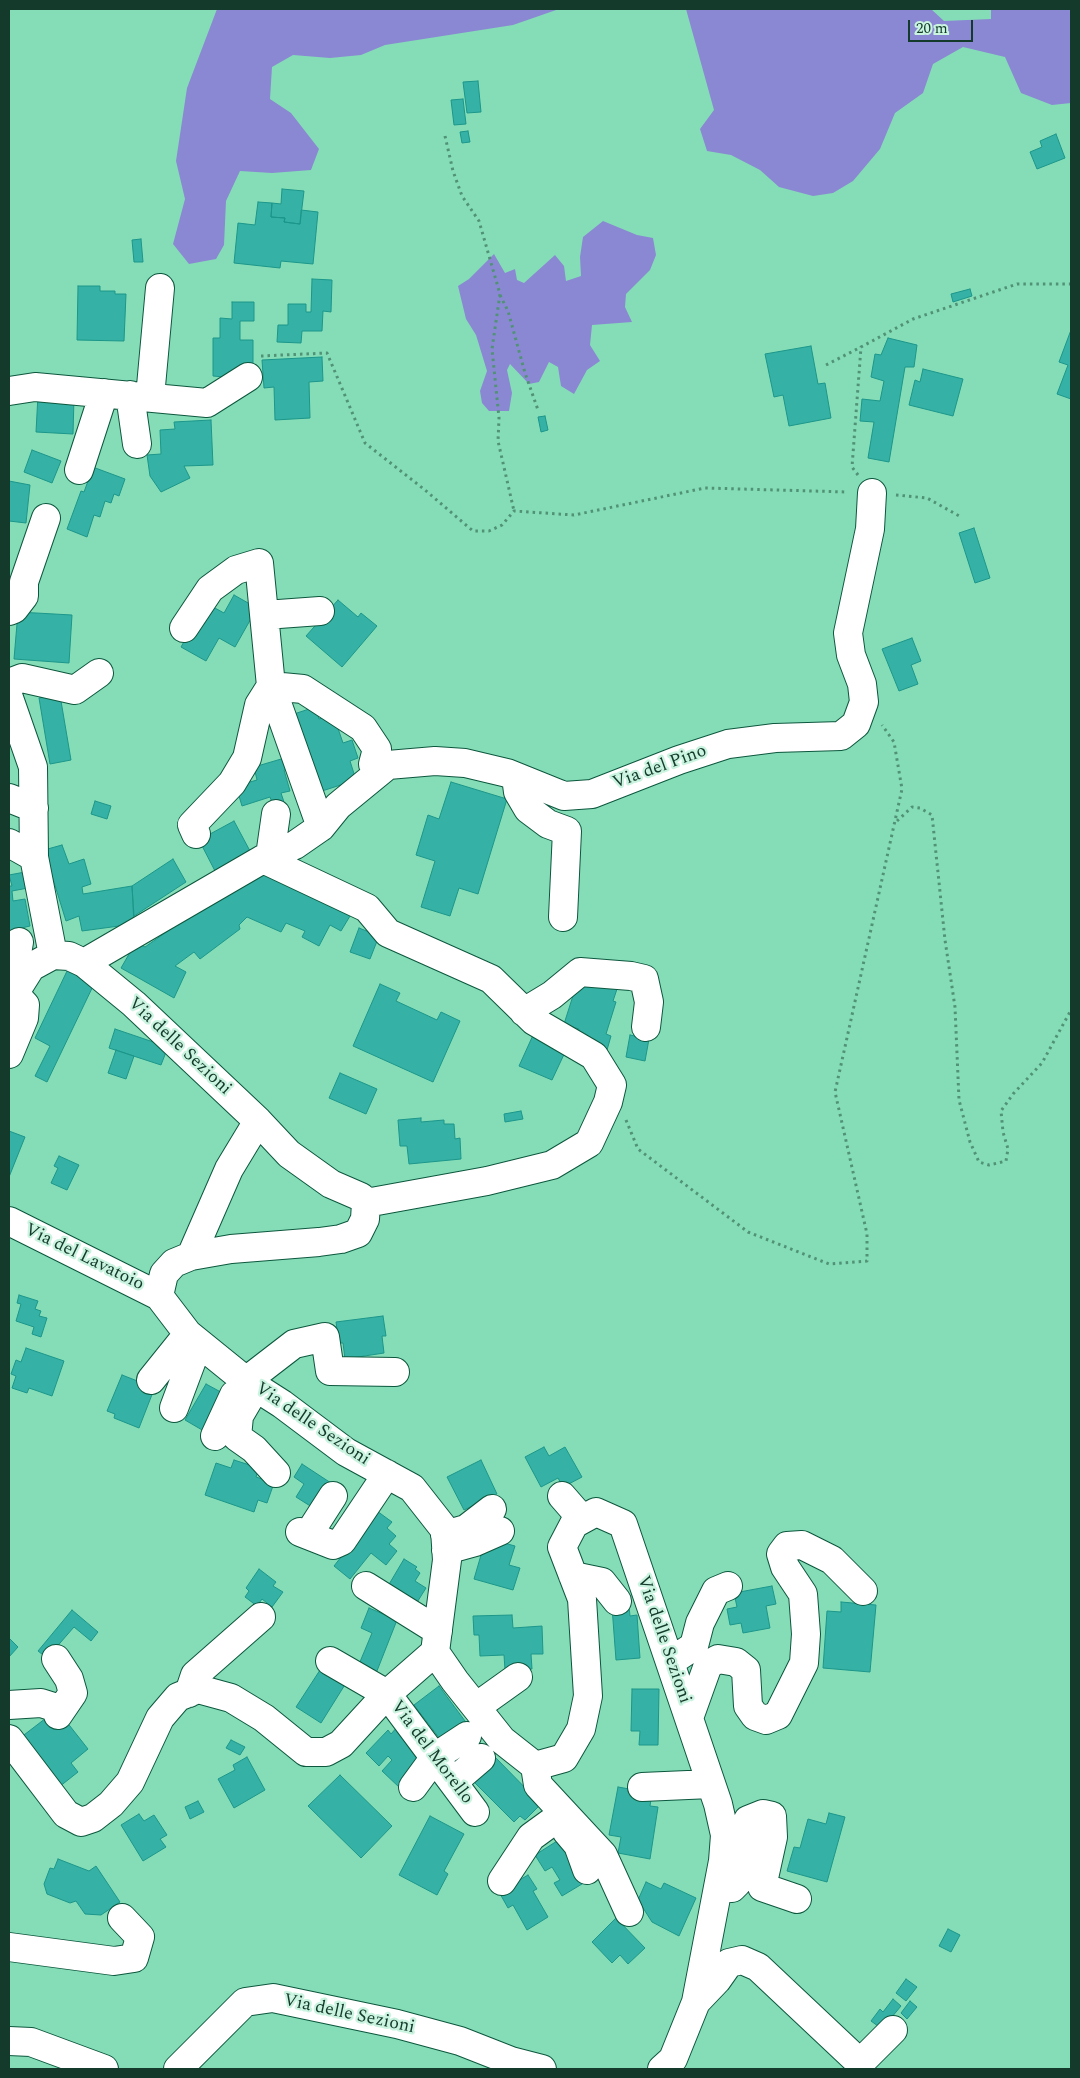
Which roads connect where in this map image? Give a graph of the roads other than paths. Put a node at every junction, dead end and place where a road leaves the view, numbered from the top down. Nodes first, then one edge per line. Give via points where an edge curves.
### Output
1 (160, 288) dead end
2 (248, 377) road end
3 (9, 391) edge
4 (128, 395) junction
5 (137, 444) dead end
6 (79, 470) dead end
7 (872, 493) road end
8 (46, 518) dead end
9 (9, 611) edge
10 (320, 611) dead end
11 (265, 616) junction
12 (184, 628) dead end
13 (99, 673) dead end
14 (9, 684) edge
15 (271, 686) junction
16 (9, 698) edge
17 (373, 764) dead end
18 (516, 777) junction
19 (9, 798) edge
20 (34, 808) junction
21 (276, 814) dead end
22 (321, 827) junction
23 (196, 834) dead end
24 (9, 843) edge
25 (34, 857) junction
26 (267, 858) junction
27 (564, 916) dead end
28 (19, 942) dead end
29 (53, 955) junction
30 (84, 963) junction
31 (10, 991) edge
32 (524, 1012) junction
33 (646, 1027) dead end
34 (9, 1054) edge
35 (258, 1121) junction
36 (366, 1203) junction
37 (9, 1221) edge
38 (191, 1256) junction
39 (159, 1296) junction
40 (193, 1339) junction
41 (395, 1372) dead end
42 (151, 1380) dead end
43 (247, 1381) junction
44 (174, 1408) dead end
45 (215, 1436) dead end
46 (276, 1473) dead end
47 (387, 1474) junction
48 (333, 1496) dead end
49 (562, 1496) dead end
50 (582, 1519) junction
51 (496, 1520) dead end
52 (446, 1542) junction
53 (573, 1576) junction
54 (375, 1585) dead end
55 (728, 1586) dead end
56 (863, 1591) dead end
57 (617, 1601) dead end
58 (262, 1617) dead end
59 (437, 1642) junction
60 (56, 1659) dead end
61 (330, 1661) dead end
62 (670, 1662) junction
63 (518, 1677) dead end
64 (189, 1693) junction
65 (387, 1694) junction
66 (678, 1703) junction
67 (9, 1705) edge
68 (476, 1706) junction
69 (9, 1739) edge
70 (435, 1757) junction
71 (534, 1766) junction
72 (711, 1784) junction
73 (413, 1787) dead end
74 (642, 1788) dead end
75 (560, 1816) junction
76 (587, 1870) dead end
77 (502, 1881) dead end
78 (717, 1891) junction
79 (797, 1898) dead end
80 (629, 1912) dead end
81 (122, 1918) dead end
82 (9, 1947) edge
83 (696, 2002) junction
84 (893, 2030) dead end
85 (9, 2042) edge
86 (104, 2069) edge
87 (178, 2069) edge
88 (542, 2069) edge
89 (662, 2069) edge

1 - 4 street
2 - 4 street via 207,403
3 - 4 street via 35,387
4 - 5 street
4 - 6 street
7 - 18 street, Via del Pino via 870,529 848,634 864,702 856,724 841,736 775,738 728,744 592,794 564,796
8 - 9 street via 24,582 24,596
10 - 11 street
11 - 12 street via 258,563 236,570 210,589
11 - 15 street
13 - 14 street via 75,690 22,678
15 - 17 street via 303,689 364,728 377,749
15 - 22 street
15 - 23 street via 259,705 247,758 232,783 192,825
16 - 20 street via 33,767
18 - 22 street, Via del Pino via 465,763 388,765 338,806
18 - 27 street via 518,792 528,809 548,824 567,831
19 - 20 street
20 - 25 street
21 - 26 street
22 - 26 street, Via del Pino via 295,845
24 - 25 street
25 - 29 street
26 - 30 street, Via del Pino
26 - 32 street via 367,908 388,933 491,978
28 - 31 street
29 - 30 street, Via delle Sezioni via 69,956
29 - 31 street via 31,967
30 - 35 street, Via delle Sezioni via 134,1004
31 - 34 street via 24,1004 24,1018
32 - 33 street via 580,972 630,976 644,979 649,1002
32 - 36 street via 594,1056 612,1085 608,1102 589,1143 552,1165
35 - 36 street, Via delle Sezioni via 289,1154 330,1184 361,1197
35 - 38 street via 229,1169
36 - 38 street via 366,1219 358,1233 341,1239
37 - 39 street, Via del Lavatoio
38 - 39 street via 174,1263 164,1274
39 - 40 street, Via delle Sezioni
40 - 42 street
40 - 43 street, Via delle Sezioni
40 - 44 street
41 - 43 street via 330,1370 325,1337 294,1344
43 - 45 street via 236,1381 233,1400
43 - 46 street via 237,1437 254,1449
43 - 47 street, Via delle Sezioni via 346,1452
47 - 48 street via 342,1541 333,1545 304,1533
47 - 52 street, Via delle Sezioni via 412,1488 445,1530
49 - 50 street
50 - 53 street via 574,1524 562,1547
50 - 62 street, Via delle Sezioni via 596,1512 623,1524
51 - 52 street via 475,1542
52 - 59 street
53 - 57 street via 602,1582
53 - 71 street via 582,1600 588,1696 581,1729 564,1758
54 - 59 street
55 - 62 street via 716,1591 700,1623 694,1646
56 - 66 street via 832,1560 802,1545 787,1546 781,1554 785,1567 803,1594 806,1634 804,1664 778,1715 766,1720 755,1716 748,1706 746,1670 736,1662 718,1659 708,1665
58 - 64 street via 195,1675
59 - 65 street, Via del Morello
59 - 68 street
60 - 67 street via 70,1679 73,1693 59,1712 41,1702
61 - 65 street
62 - 66 street, Via delle Sezioni
63 - 68 street
64 - 65 street, Via del Morello via 198,1689 231,1698 264,1718 306,1752 326,1752 341,1744
64 - 69 street via 178,1697 160,1718 130,1782 94,1818 81,1822 66,1814
65 - 70 street, Via del Morello
66 - 72 street, Via delle Sezioni
68 - 71 street via 502,1740
70 - 70 street, Via del Morello via 474,1747 461,1802
70 - 73 street
71 - 75 street via 538,1785
72 - 74 street
72 - 78 street, Via delle Sezioni via 725,1836
75 - 76 street via 578,1845
75 - 77 street via 531,1837
75 - 80 street via 602,1855
78 - 79 street via 731,1890 737,1883 748,1820 763,1814 772,1816 773,1837 762,1887
78 - 83 street, Via delle Sezioni
81 - 82 street via 140,1937 134,1958 114,1961
83 - 84 street via 729,1963 742,1960 758,1967 860,2064
83 - 89 street, Via delle Sezioni via 673,2059
85 - 86 street via 31,2042
87 - 88 street, Via delle Sezioni via 245,2002 273,1998 397,2024

